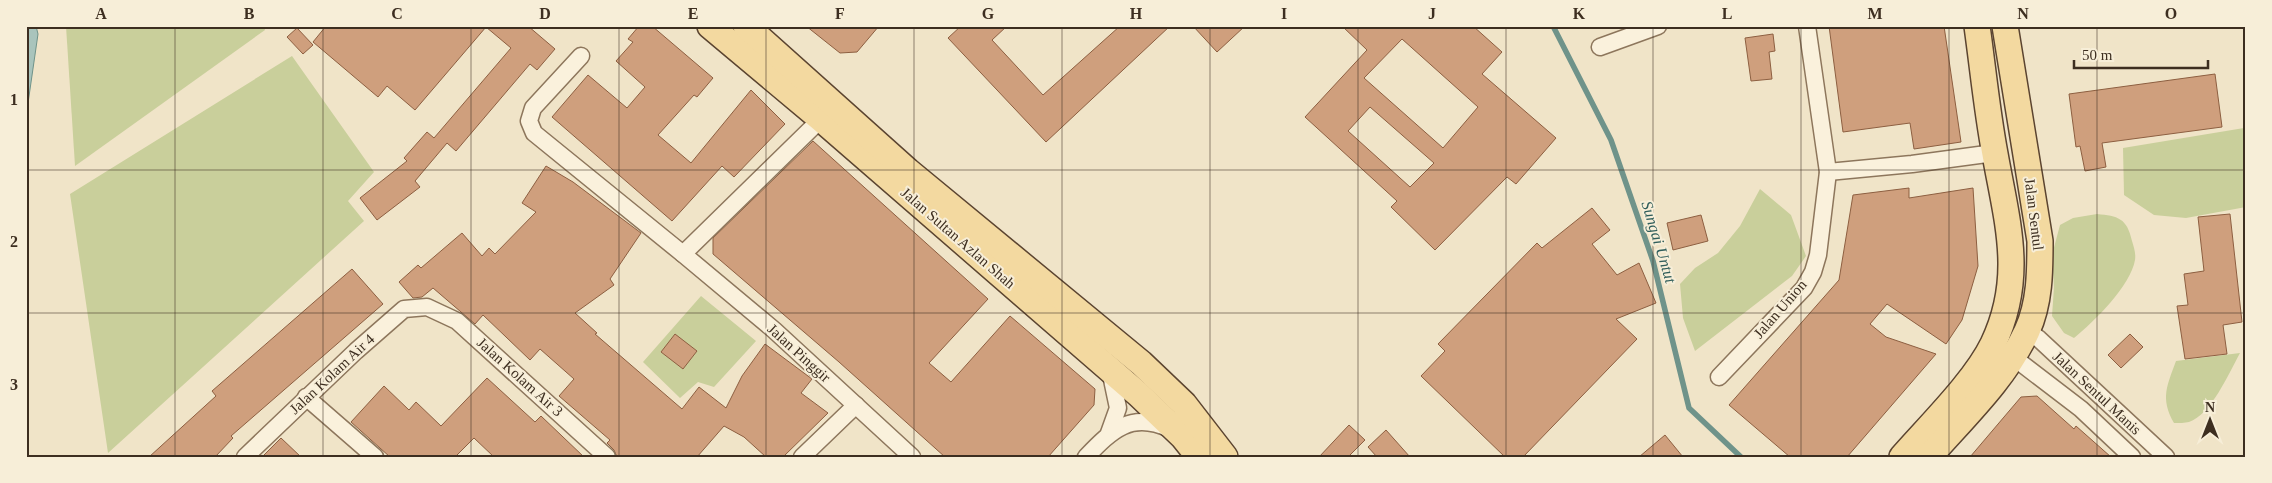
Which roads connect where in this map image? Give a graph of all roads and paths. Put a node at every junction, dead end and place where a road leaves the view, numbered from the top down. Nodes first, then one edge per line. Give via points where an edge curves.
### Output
1 (710, 26) edge
2 (746, 26) edge
3 (1658, 26) edge
4 (1807, 26) edge
5 (1977, 26) edge
6 (2005, 26) edge
7 (1600, 47) dead end
8 (581, 56) dead end
9 (821, 119) junction
10 (1994, 153) junction
11 (1828, 172) junction
12 (683, 254) junction
13 (427, 307) joint
14 (2028, 331) junction
15 (2013, 357) junction
16 (1110, 370) junction
17 (1719, 377) dead end
18 (306, 398) junction
19 (856, 406) junction
20 (1109, 433) junction
21 (1182, 437) junction
22 (245, 457) edge
23 (375, 457) edge
24 (607, 457) edge
25 (802, 457) edge
26 (912, 457) edge
27 (1086, 457) edge
28 (1199, 457) edge
29 (1225, 457) edge
30 (1902, 457) edge
31 (1928, 457) edge
32 (2132, 457) edge
33 (2166, 457) edge

1 - 9 main road, Jalan Sultan Azlan Shah
2 - 29 main road, Jalan Sultan Azlan Shah via 908,171 1141,363 1184,404
3 - 7 street
4 - 11 street, Jalan Union
5 - 10 main road, Jalan Sentul
6 - 14 main road, Jalan Sentul via 2040,241 2040,274
8 - 12 street, Jalan Pinggir via 533,108 529,121 534,133
9 - 12 street
9 - 16 main road, Jalan Sultan Azlan Shah
10 - 11 street
10 - 30 main road, Jalan Sentul via 2012,244 2006,305 1992,345 1976,371
11 - 17 street, Jalan Union via 1813,272 1804,288
12 - 19 street, Jalan Pinggir
13 - 18 street, Jalan Kolam Air 4 via 404,309
13 - 24 street, Jalan Kolam Air 3 via 457,320
14 - 15 main road, Jalan Sentul
14 - 33 street, Jalan Sentul Manis
15 - 31 main road, Jalan Sentul
15 - 32 street, Jalan Sentul Manis via 2081,409
16 - 20 street via 1118,408
16 - 21 main road, Jalan Sultan Azlan Shah
18 - 22 street, Jalan Kolam Air 4
18 - 23 street
19 - 25 street
19 - 26 street, Jalan Pinggir
20 - 21 street via 1140,422 1162,425
20 - 27 street
21 - 28 main road, Jalan Sultan Azlan Shah

